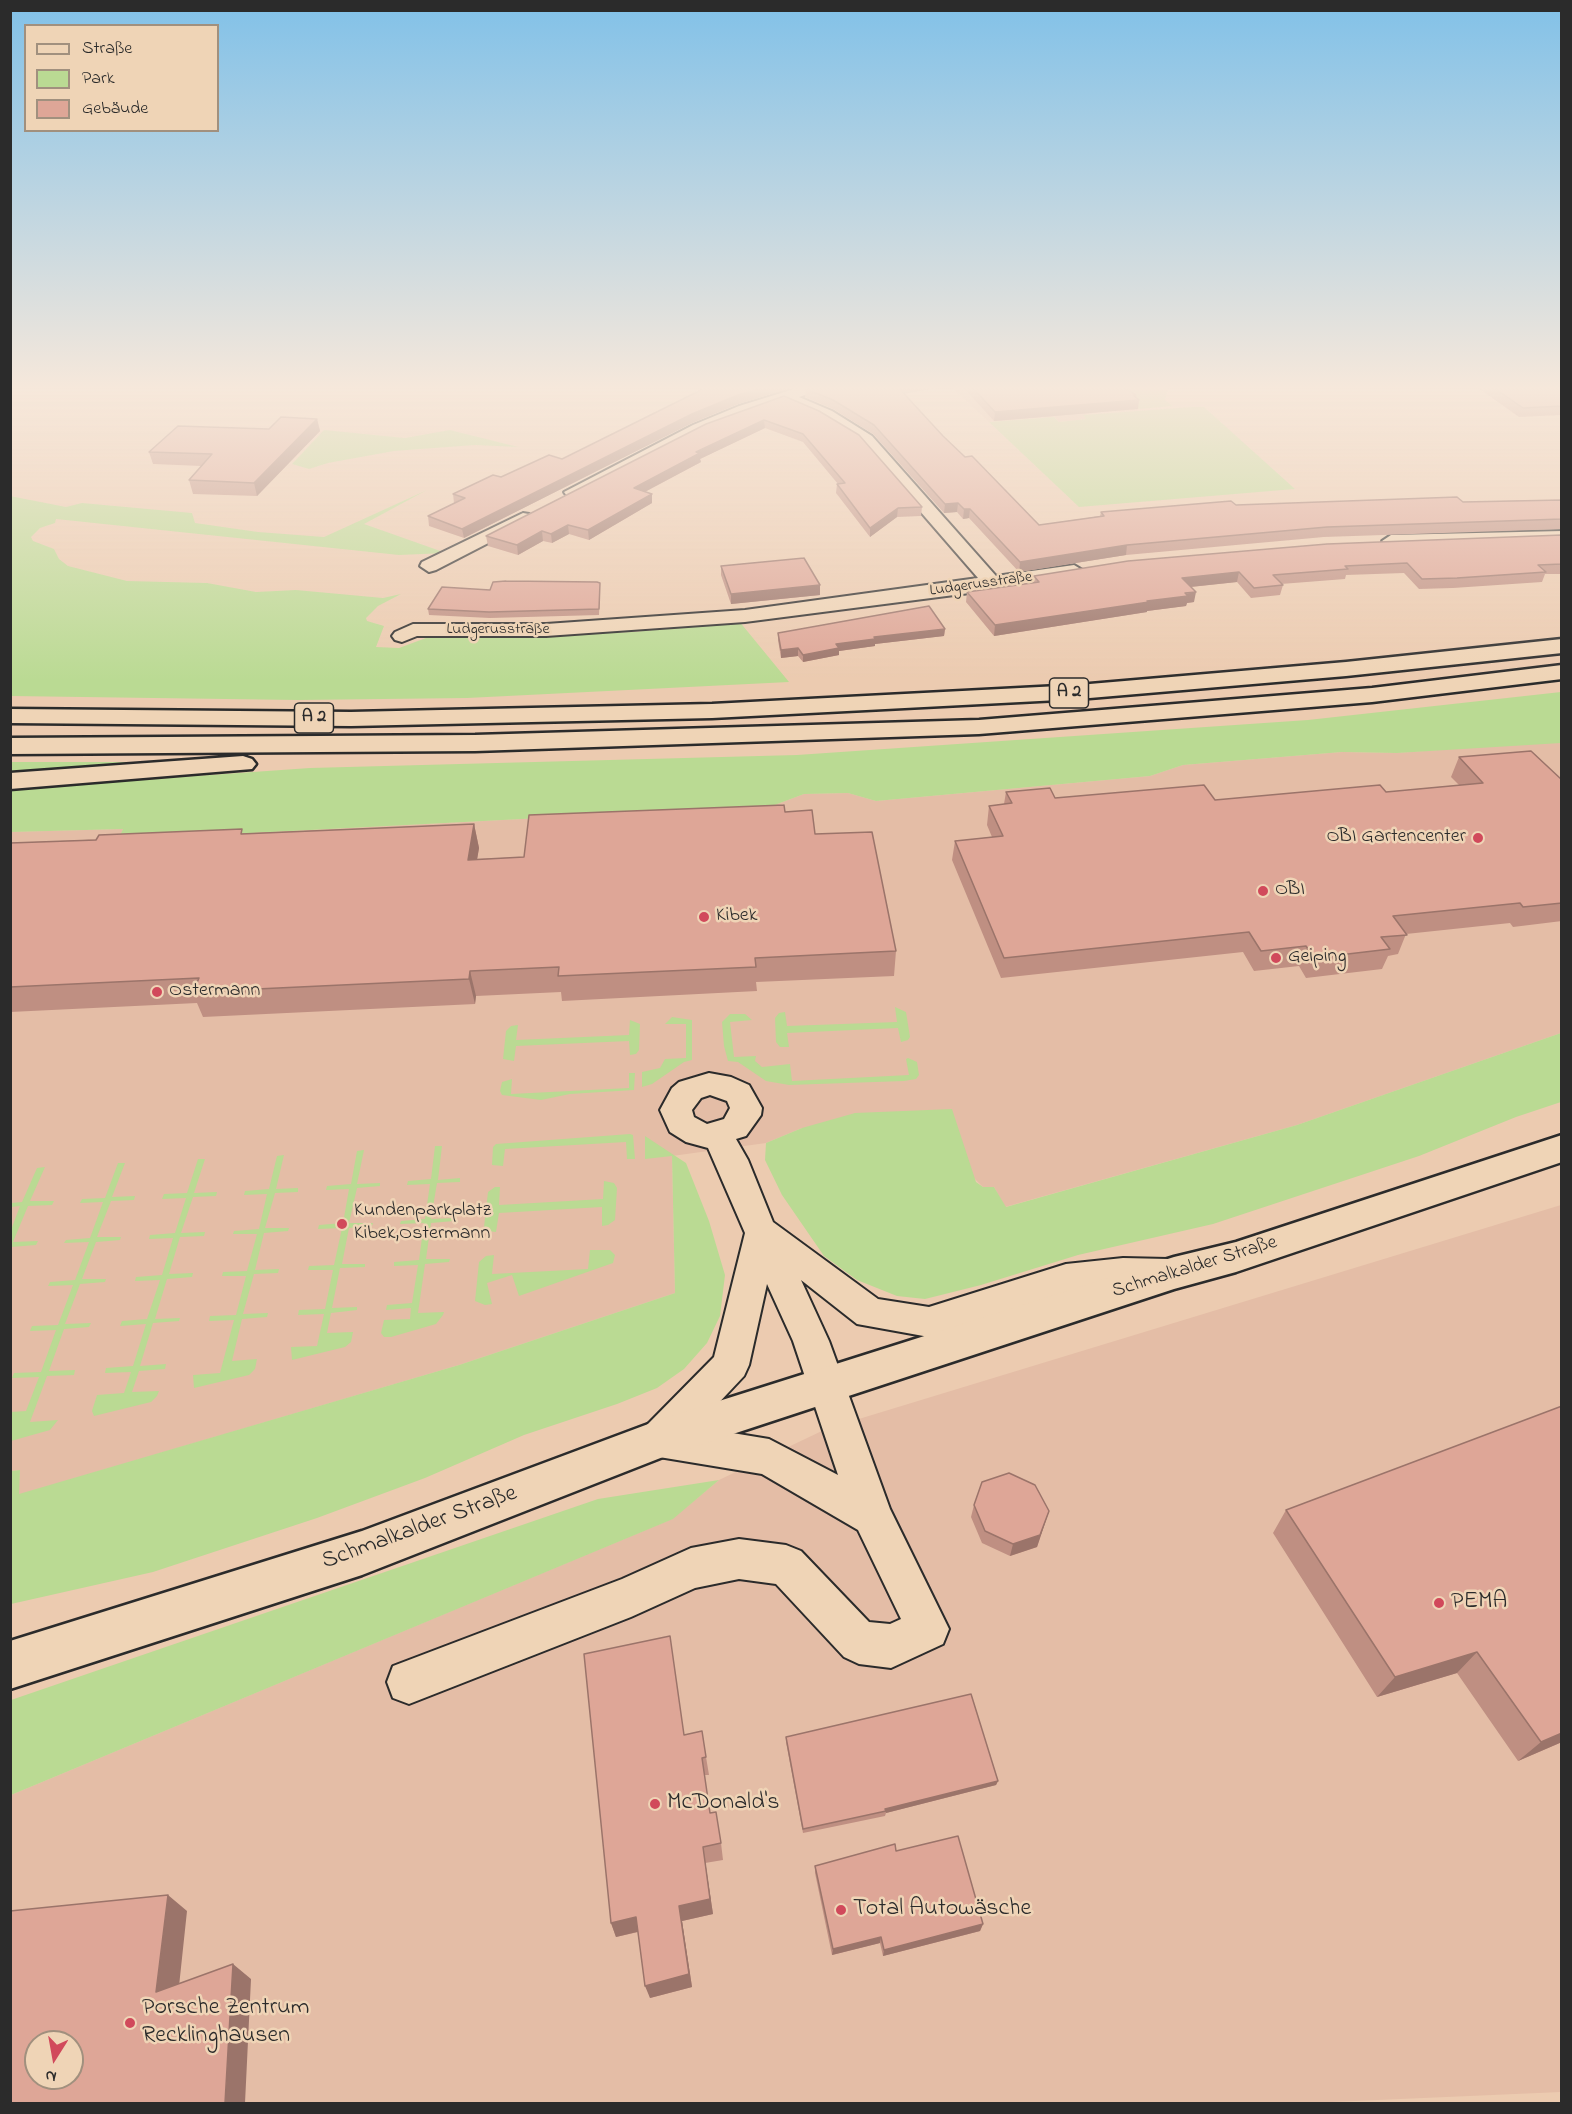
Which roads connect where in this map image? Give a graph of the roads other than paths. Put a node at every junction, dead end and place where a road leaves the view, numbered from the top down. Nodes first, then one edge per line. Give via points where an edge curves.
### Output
1 (590, 484) edge
2 (905, 484) edge
3 (1562, 536) edge
4 (1370, 542) edge
5 (429, 566) dead end
6 (1092, 568) edge
7 (993, 584) junction
8 (402, 636) dead end
9 (1562, 646) edge
10 (1562, 672) edge
11 (10, 709) edge
12 (10, 716) edge
13 (53, 716) junction
14 (475, 743) junction
15 (10, 746) edge
16 (10, 781) edge
17 (717, 1135) dead end
18 (1562, 1148) edge
19 (762, 1232) junction
20 (1174, 1274) junction
21 (828, 1385) junction
22 (658, 1439) junction
23 (872, 1516) junction
24 (10, 1665) edge
25 (409, 1682) dead end

1 - 5 street
2 - 7 street
3 - 4 street
6 - 7 street, Ludgerusstraße
7 - 8 street, Ludgerusstraße via 659,624 546,630 413,630
9 - 13 main road, A 2 via 1078,692 712,711 351,718
10 - 14 main road, A 2 via 1372,695 979,727
11 - 13 main road
12 - 13 main road, A 2
14 - 15 main road, A 2
14 - 16 main road
17 - 19 street via 732,1160
18 - 20 main road, Schmalkalder Straße
19 - 20 street via 870,1313 929,1322 1066,1278 1123,1272
19 - 21 street
19 - 22 street via 731,1365
20 - 21 main road, Schmalkalder Straße
21 - 22 main road, Schmalkalder Straße
21 - 23 street
22 - 23 street via 769,1457
22 - 24 main road, Schmalkalder Straße via 362,1553
23 - 25 street via 928,1629 891,1646 859,1642 786,1565 739,1559 691,1568 631,1596

